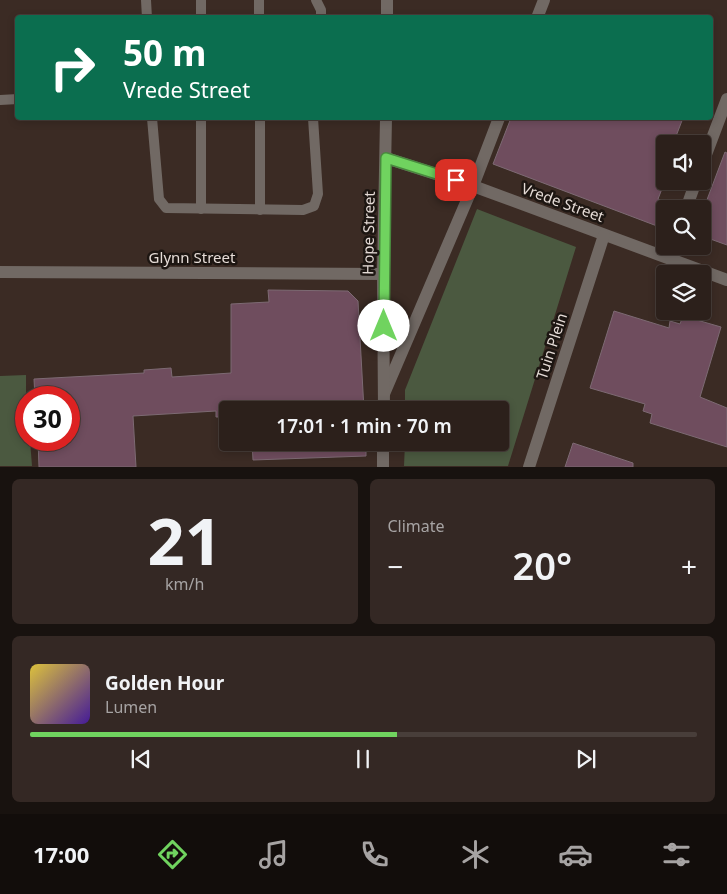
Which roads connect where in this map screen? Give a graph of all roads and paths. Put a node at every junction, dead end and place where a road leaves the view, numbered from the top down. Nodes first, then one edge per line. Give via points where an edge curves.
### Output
1 (146, 0) edge
2 (200, 0) edge
3 (259, 0) edge
4 (316, 0) edge
5 (387, 0) edge
6 (544, 0) edge
7 (147, 15) edge
8 (201, 15) edge
9 (259, 15) edge
10 (321, 15) edge
11 (387, 15) edge
12 (538, 15) edge
13 (15, 99) edge
14 (727, 99) edge
15 (0, 100) edge
16 (152, 120) edge
17 (201, 120) edge
18 (260, 120) edge
19 (313, 120) edge
20 (386, 120) edge
21 (498, 120) edge
22 (711, 141) edge
23 (386, 158) junction
24 (473, 186) junction
25 (201, 209) junction
26 (260, 210) junction
27 (604, 235) junction
28 (669, 255) edge
29 (667, 259) junction
30 (0, 272) edge
31 (383, 274) junction
32 (727, 280) edge
33 (384, 394) junction
34 (384, 401) edge
35 (383, 451) edge
36 (383, 466) edge
37 (529, 466) edge

1 - 7 lane
2 - 8 lane
3 - 9 lane
4 - 10 lane
5 - 11 street
6 - 12 street
13 - 15 lane
14 - 22 street
16 - 25 lane via 160,203 166,208
17 - 25 lane
18 - 26 lane
19 - 26 lane via 317,202 303,210
20 - 23 street, Hope Street
21 - 24 street
23 - 24 street, Vrede Street
23 - 31 street, Hope Street
24 - 27 street, Vrede Street
24 - 33 street
25 - 26 lane
27 - 29 street, Vrede Street
27 - 37 street, Tuin Plein
28 - 29 street
29 - 32 street, Vrede Street
30 - 31 street, Glynn Street
31 - 33 street, Hope Street
33 - 34 street, Hope Street
35 - 36 street

